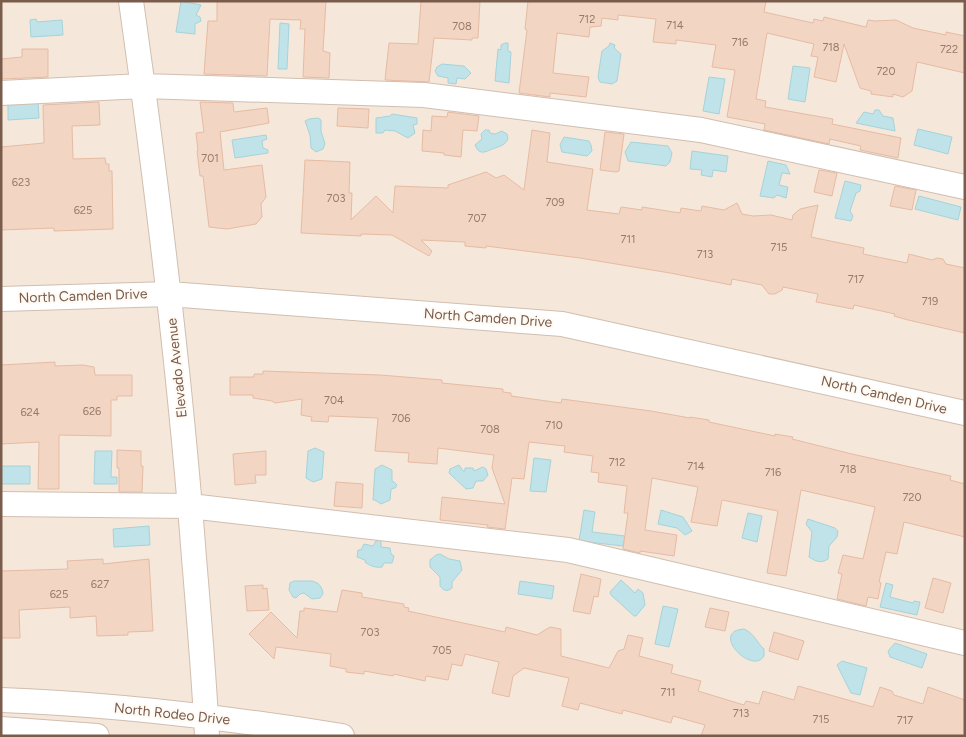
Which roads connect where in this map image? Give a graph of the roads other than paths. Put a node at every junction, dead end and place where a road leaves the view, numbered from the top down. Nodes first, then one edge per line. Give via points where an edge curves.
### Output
1 (131, 1) edge
2 (143, 86) junction
3 (1, 93) edge
4 (965, 187) edge
5 (169, 294) junction
6 (1, 299) edge
7 (965, 413) edge
8 (1, 504) edge
9 (190, 506) junction
10 (965, 644) edge
11 (1, 700) edge
12 (207, 726) edge
13 (1, 729) edge
14 (97, 736) edge
15 (342, 736) edge

1 - 2 street, Elevado Avenue
2 - 3 street
2 - 4 street via 424,95 701,130
2 - 5 street, Elevado Avenue
5 - 6 street, North Camden Drive
5 - 7 street, North Camden Drive via 562,324
5 - 9 street, Elevado Avenue
8 - 9 street
9 - 10 street via 568,550
9 - 12 street, Elevado Avenue
11 - 12 street, North Rodeo Drive via 107,707
12 - 15 street, North Rodeo Drive
13 - 14 street

